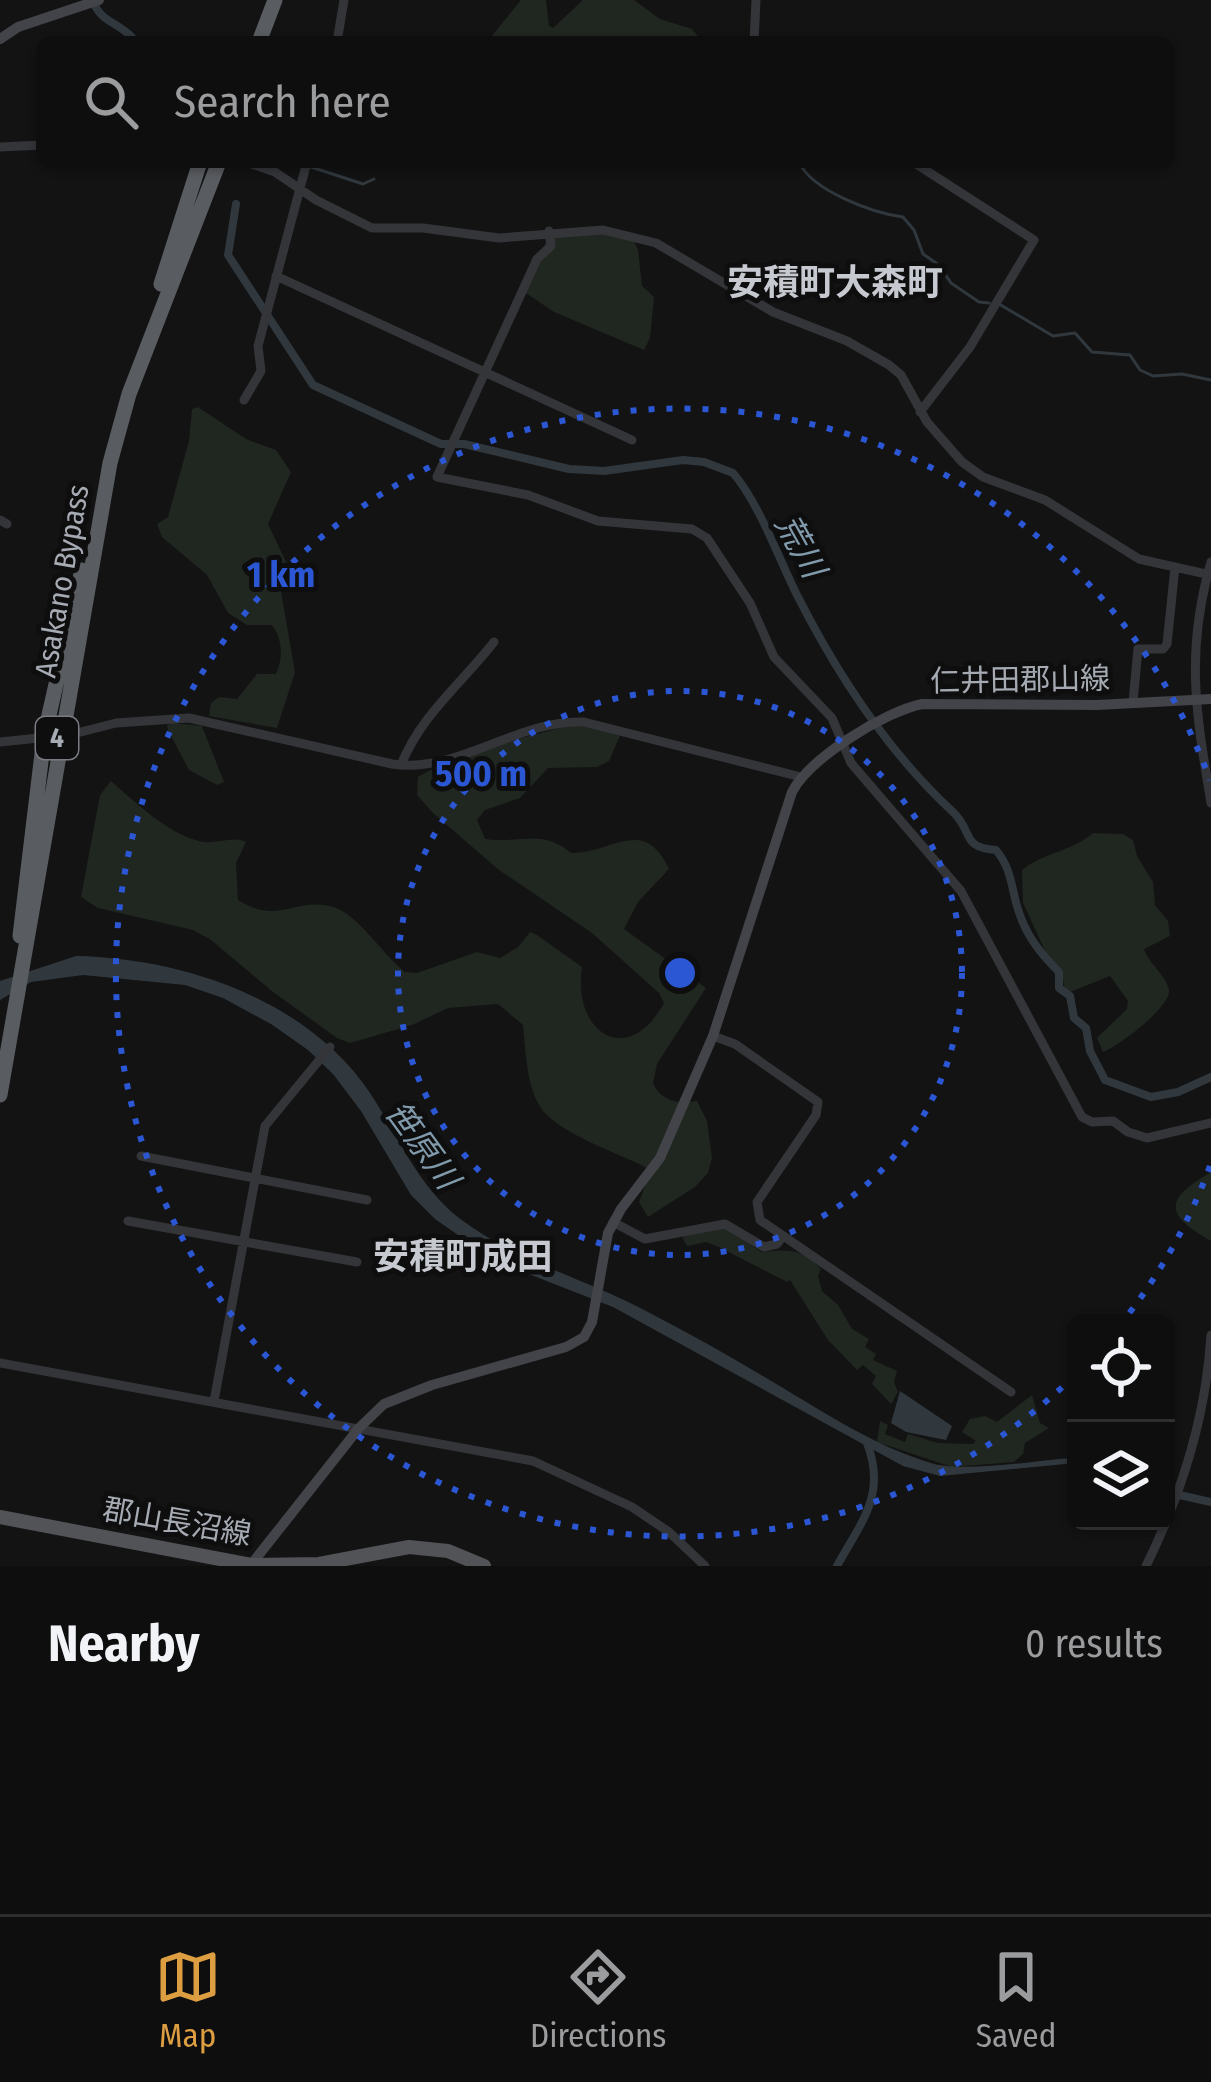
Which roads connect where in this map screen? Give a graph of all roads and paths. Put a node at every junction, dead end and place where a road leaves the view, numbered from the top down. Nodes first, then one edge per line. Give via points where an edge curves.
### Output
1 (99, 0) edge
2 (278, 0) edge
3 (344, 0) edge
4 (756, 0) edge
5 (264, 36) edge
6 (339, 36) edge
7 (754, 36) edge
8 (0, 39) edge
9 (36, 146) edge
10 (0, 147) edge
11 (198, 168) edge
12 (213, 168) edge
13 (228, 168) edge
14 (263, 168) edge
15 (305, 168) edge
16 (922, 168) edge
17 (300, 188) junction
18 (549, 231) junction
19 (276, 276) junction
20 (154, 318) junction
21 (486, 372) junction
22 (244, 400) dead end
23 (920, 412) junction
24 (632, 440) dead end
25 (95, 513) junction
26 (94, 553) junction
27 (1211, 562) edge
28 (1175, 567) junction
29 (1209, 575) edge
30 (494, 642) dead end
31 (1211, 699) edge
32 (1194, 700) junction
33 (1133, 702) junction
34 (72, 734) junction
35 (48, 737) junction
36 (0, 742) edge
37 (844, 743) junction
38 (401, 765) junction
39 (801, 777) junction
40 (1211, 803) edge
41 (25, 961) junction
42 (15, 1010) junction
43 (713, 1036) junction
44 (329, 1048) dead end
45 (0, 1072) edge
46 (0, 1095) edge
47 (1211, 1123) edge
48 (141, 1156) dead end
49 (254, 1178) junction
50 (367, 1200) dead end
51 (128, 1221) dead end
52 (613, 1222) junction
53 (783, 1236) junction
54 (242, 1242) junction
55 (357, 1262) dead end
56 (1211, 1335) edge
57 (0, 1363) edge
58 (1011, 1392) dead end
59 (214, 1401) junction
60 (359, 1428) junction
61 (0, 1520) edge
62 (250, 1565) edge
63 (227, 1566) edge
64 (335, 1566) edge
65 (474, 1566) edge
66 (484, 1566) edge
67 (705, 1566) edge
68 (1146, 1566) edge

1 - 8 main road
2 - 5 highway
3 - 6 street
4 - 7 street
9 - 10 street
11 - 20 highway
12 - 20 highway, Asakano Bypass / 4
13 - 20 highway
14 - 17 street
15 - 17 street
16 - 23 street via 1034,240
17 - 18 street via 372,228 498,238
17 - 19 street
18 - 21 street via 551,246 538,257
18 - 23 street via 619,231 665,246 773,312 890,365
19 - 21 street
19 - 22 street via 258,346 260,373
20 - 25 highway, Asakano Bypass / 4 via 113,427
20 - 26 highway, Asakano Bypass / 4 via 121,420
21 - 24 street
21 - 37 street via 437,477 527,495 598,521 699,532 750,603 773,658 832,718
23 - 28 street via 982,477 1045,500 1138,560
25 - 35 highway
25 - 41 highway, Asakano Bypass / 4
26 - 34 highway
26 - 41 highway, Asakano Bypass / 4
27 - 29 street
28 - 29 street
28 - 33 street via 1167,644 1138,649
29 - 32 street
30 - 38 street via 434,706
31 - 32 main road, 仁井田郡山線
32 - 33 main road, 仁井田郡山線
32 - 40 street
33 - 37 main road, 仁井田郡山線 via 922,704
34 - 35 street, bridge
34 - 38 street via 189,718
34 - 41 highway
35 - 36 street
35 - 41 highway
37 - 39 main road, 仁井田郡山線
37 - 47 street via 850,763 961,891 1083,1118 1113,1121 1147,1138
38 - 39 street via 435,763 572,721
39 - 43 main road
41 - 42 highway, Asakano Bypass / 4
41 - 42 highway, Asakano Bypass / 4
42 - 45 highway, Asakano Bypass / 4
42 - 46 highway, Asakano Bypass / 4
43 - 52 main road via 660,1158
43 - 53 street via 817,1100 816,1115 756,1205 760,1220
44 - 49 street via 266,1126
48 - 49 street
49 - 50 street
49 - 54 street
51 - 54 street
52 - 53 street via 645,1239 716,1224 764,1247
52 - 60 main road via 594,1312 574,1344 399,1396
53 - 58 street
54 - 55 street
54 - 59 street
56 - 68 street via 1185,1475
57 - 59 street
59 - 60 street
60 - 62 main road
60 - 67 street via 533,1460 632,1507
61 - 62 main road, 郡山長沼線
61 - 63 main road, 郡山長沼線
62 - 66 main road, 郡山長沼線 via 319,1564 409,1547
64 - 65 main road via 419,1552

